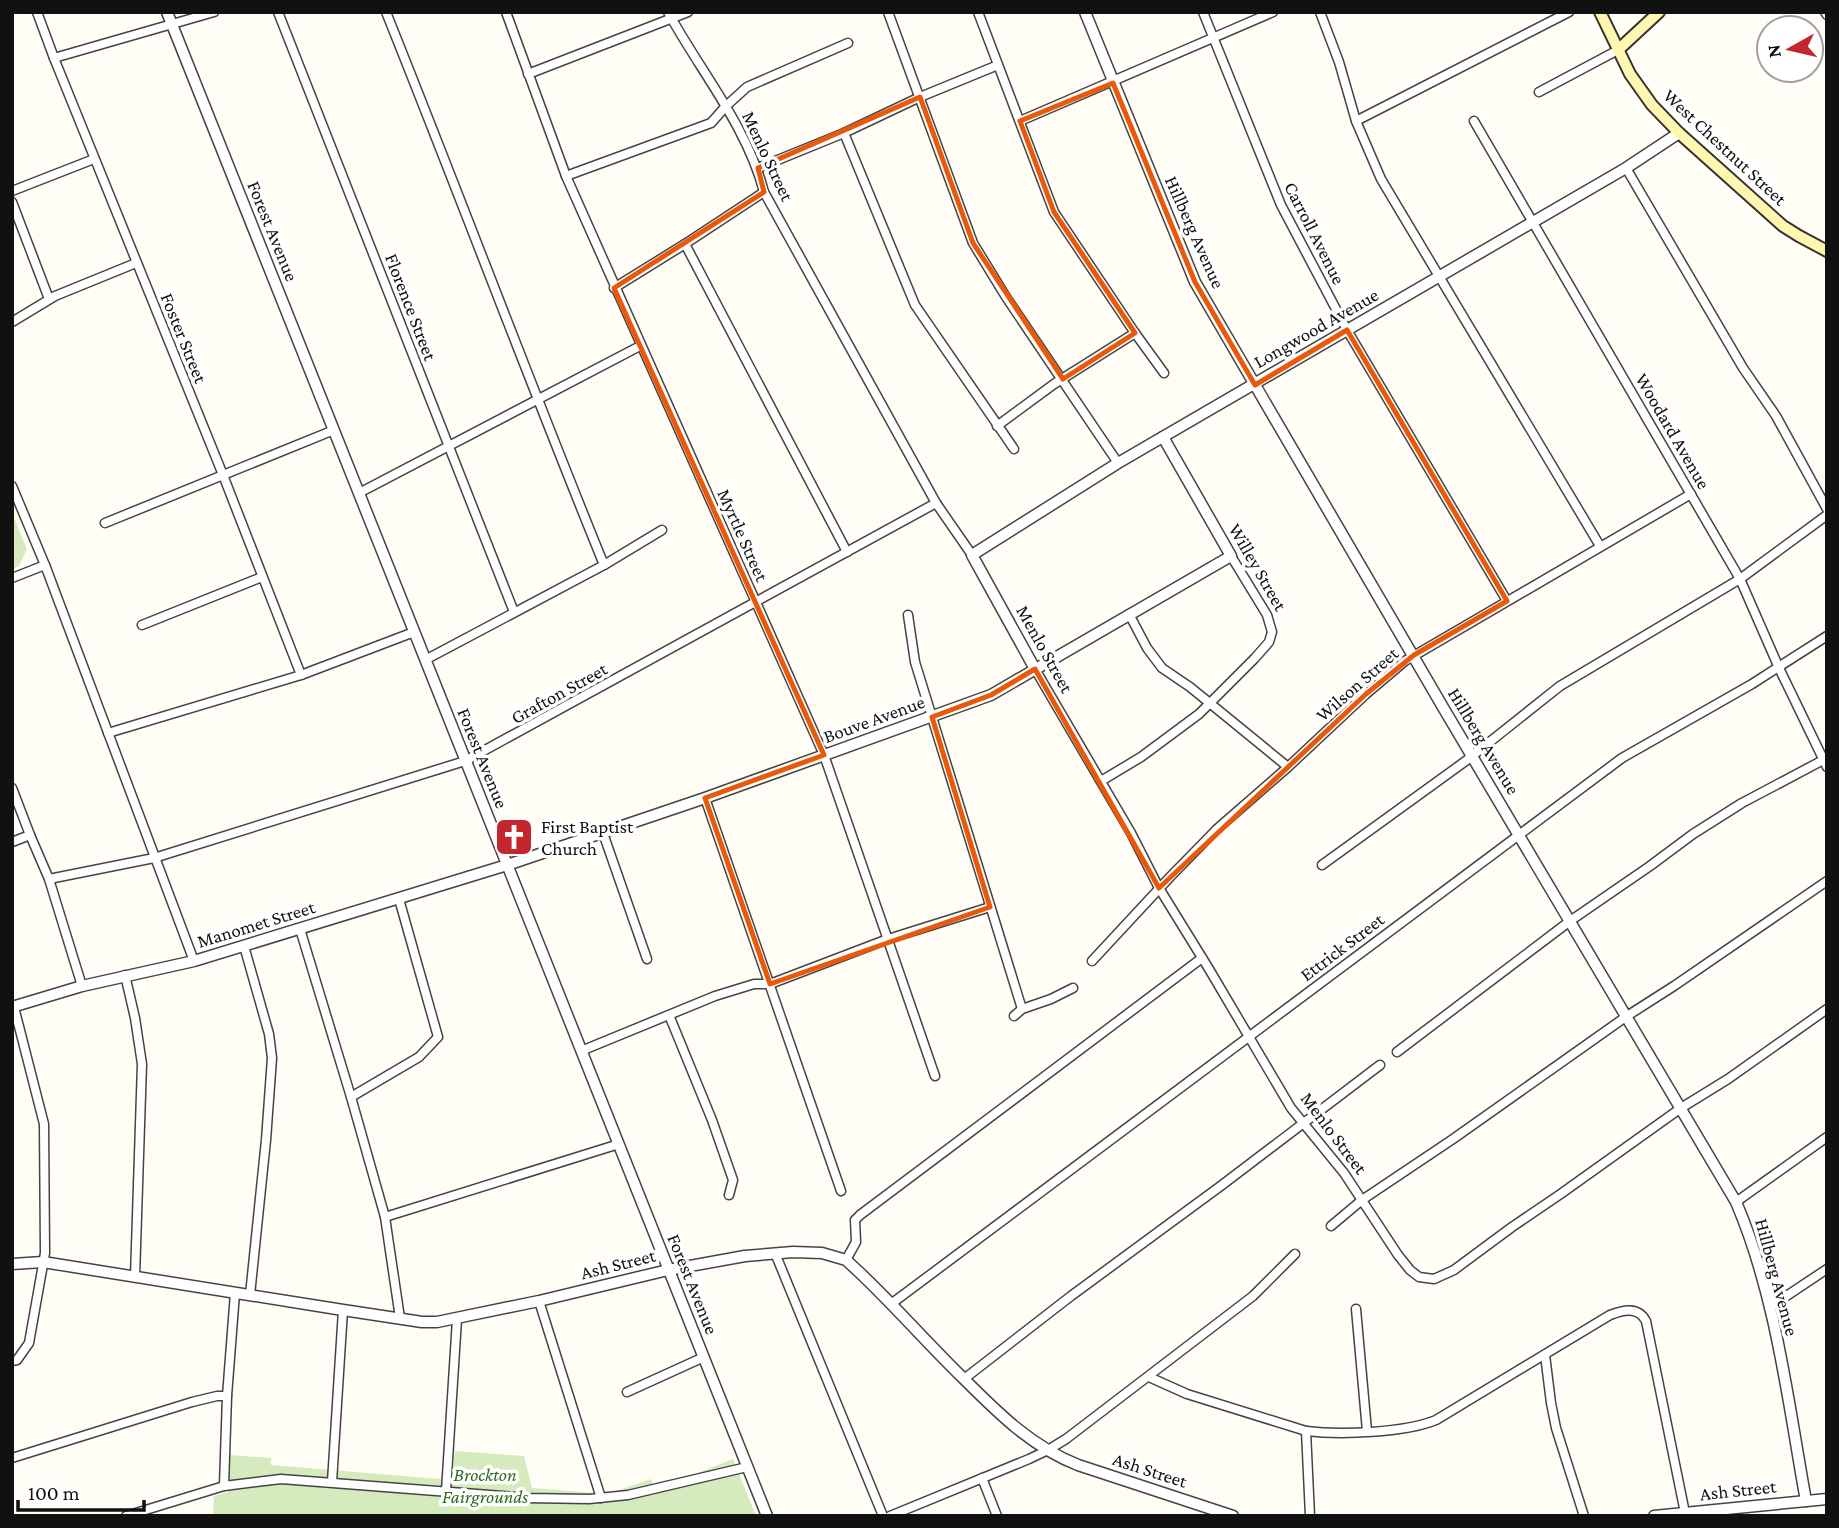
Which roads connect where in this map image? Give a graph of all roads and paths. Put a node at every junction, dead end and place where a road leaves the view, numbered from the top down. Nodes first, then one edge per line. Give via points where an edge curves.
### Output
1 (37, 12) edge
2 (167, 12) edge
3 (214, 12) edge
4 (278, 12) edge
5 (386, 12) edge
6 (506, 12) edge
7 (688, 12) edge
8 (888, 12) edge
9 (978, 12) edge
10 (1085, 12) edge
11 (1203, 12) edge
12 (1273, 12) edge
13 (1320, 12) edge
14 (1569, 12) edge
15 (1600, 12) edge
16 (1659, 12) edge
17 (670, 16) edge
18 (171, 24) junction
19 (1214, 38) junction
20 (848, 43) dead end
21 (1618, 50) junction
22 (54, 58) junction
23 (998, 65) junction
24 (528, 74) junction
25 (1113, 83) junction
26 (1539, 92) dead end
27 (920, 97) junction
28 (726, 106) junction
29 (1020, 121) junction
30 (1356, 121) junction
31 (1474, 121) dead end
32 (844, 133) junction
33 (1679, 133) junction
34 (94, 159) junction
35 (758, 168) junction
36 (1626, 168) junction
37 (566, 176) junction
38 (12, 191) edge
39 (764, 192) junction
40 (12, 202) edge
41 (1532, 222) junction
42 (685, 244) junction
43 (1827, 251) edge
44 (136, 263) junction
45 (1438, 277) junction
46 (614, 288) junction
47 (49, 299) junction
48 (12, 322) edge
49 (1347, 330) junction
50 (1135, 333) junction
51 (640, 346) junction
52 (1164, 373) dead end
53 (1063, 379) junction
54 (1255, 385) junction
55 (538, 398) junction
56 (997, 426) junction
57 (334, 430) junction
58 (1163, 437) junction
59 (449, 447) junction
60 (1014, 449) dead end
61 (1118, 463) junction
62 (223, 475) junction
63 (12, 486) edge
64 (359, 493) junction
65 (1691, 494) junction
66 (936, 503) junction
67 (1827, 509) edge
68 (1827, 515) edge
69 (104, 523) dead end
70 (662, 530) dead end
71 (1600, 546) junction
72 (847, 552) junction
73 (972, 555) junction
74 (1231, 556) junction
75 (45, 565) junction
76 (604, 565) junction
77 (262, 577) junction
78 (12, 578) edge
79 (1740, 579) junction
80 (1507, 601) junction
81 (757, 602) junction
82 (514, 612) junction
83 (1129, 614) junction
84 (908, 615) dead end
85 (142, 625) dead end
86 (414, 632) junction
87 (1827, 636) edge
88 (1414, 655) junction
89 (425, 660) junction
90 (1779, 668) junction
91 (1035, 669) junction
92 (301, 675) junction
93 (1210, 704) junction
94 (932, 717) junction
95 (108, 733) junction
96 (824, 755) junction
97 (1472, 755) junction
98 (465, 761) junction
99 (1826, 762) edge
100 (1288, 767) junction
101 (1101, 781) junction
102 (12, 788) edge
103 (705, 798) junction
104 (603, 833) junction
105 (1519, 834) junction
106 (30, 835) junction
107 (12, 842) edge
108 (154, 858) junction
109 (507, 865) junction
110 (1322, 865) dead end
111 (49, 879) junction
112 (1827, 881) edge
113 (1159, 888) junction
114 (399, 899) junction
115 (990, 907) junction
116 (1570, 921) junction
117 (300, 929) junction
118 (888, 939) junction
119 (244, 946) junction
120 (1202, 958) junction
121 (647, 959) dead end
122 (194, 961) junction
123 (1093, 961) dead end
124 (125, 975) junction
125 (770, 984) junction
126 (82, 986) junction
127 (1073, 988) dead end
128 (13, 1007) edge
129 (1022, 1009) junction
130 (1827, 1009) edge
131 (669, 1015) junction
132 (1014, 1016) dead end
133 (1627, 1016) junction
134 (1248, 1037) junction
135 (581, 1051) junction
136 (1397, 1052) dead end
137 (1380, 1065) dead end
138 (935, 1076) dead end
139 (351, 1097) junction
140 (1681, 1108) junction
141 (1302, 1124) junction
142 (1827, 1137) edge
143 (619, 1144) junction
144 (841, 1191) dead end
145 (729, 1195) dead end
146 (1362, 1200) junction
147 (1736, 1202) junction
148 (385, 1217) junction
149 (1331, 1226) dead end
150 (775, 1253) junction
151 (1295, 1254) dead end
152 (846, 1260) junction
153 (43, 1262) junction
154 (12, 1264) edge
155 (1827, 1269) edge
156 (668, 1270) junction
157 (135, 1277) junction
158 (235, 1293) junction
159 (250, 1295) junction
160 (539, 1301) junction
161 (891, 1304) junction
162 (1770, 1307) junction
163 (1356, 1309) dead end
164 (343, 1310) junction
165 (400, 1318) junction
166 (457, 1319) junction
167 (1545, 1355) junction
168 (704, 1357) junction
169 (12, 1361) edge
170 (1149, 1377) junction
171 (964, 1379) junction
172 (626, 1392) dead end
173 (228, 1396) junction
174 (1306, 1431) junction
175 (1367, 1431) junction
176 (1048, 1450) junction
177 (12, 1458) edge
178 (747, 1466) junction
179 (982, 1478) junction
180 (332, 1482) junction
181 (224, 1486) junction
182 (446, 1491) junction
183 (601, 1498) junction
184 (1827, 1499) edge
185 (1806, 1501) junction
186 (1685, 1513) junction
187 (1709, 1513) edge
188 (1227, 1515) edge
189 (126, 1516) edge
190 (767, 1516) edge
191 (883, 1516) edge
192 (890, 1516) edge
193 (997, 1516) edge
194 (1310, 1516) edge
195 (1584, 1516) edge
196 (1654, 1516) edge

1 - 22 street, Foster Street
2 - 18 street, Forest Avenue
3 - 18 street
4 - 59 street, Florence Street
5 - 55 street
6 - 24 street, Myrtle Street
7 - 17 street
8 - 27 street
9 - 23 street
10 - 25 street, Hillberg Avenue
11 - 19 street, Carroll Avenue
12 - 19 street
13 - 30 street
14 - 30 street
15 - 21 main road, West Chestnut Street
16 - 21 main road
17 - 24 street
17 - 28 street, Menlo Street
18 - 22 street
18 - 57 street, Forest Avenue
19 - 25 street
19 - 49 street, Carroll Avenue via 1281,205
20 - 28 street via 747,87
21 - 26 street
21 - 33 main road, West Chestnut Street via 1644,94
22 - 34 street, Foster Street
23 - 27 street
23 - 29 street
24 - 37 street, Myrtle Street
25 - 29 street
25 - 54 street, Hillberg Avenue via 1195,282
27 - 32 street
27 - 53 street via 973,243
28 - 35 street, Menlo Street
28 - 37 street via 711,123
29 - 50 street via 1054,212
30 - 45 street via 1381,179
31 - 41 street, Woodard Avenue
32 - 35 street
32 - 56 street via 915,305
33 - 36 street, Longwood Avenue
33 - 43 main road, West Chestnut Street via 1783,226
34 - 38 street
34 - 44 street, Foster Street
35 - 39 street, Menlo Street
36 - 41 street, Longwood Avenue
36 - 67 street
37 - 46 street, Myrtle Street
39 - 42 street
39 - 66 street, Menlo Street
40 - 47 street
41 - 45 street, Longwood Avenue
41 - 65 street, Woodard Avenue
42 - 46 street
42 - 72 street
44 - 47 street
44 - 62 street, Foster Street
45 - 49 street, Longwood Avenue
45 - 71 street
46 - 51 street, Myrtle Street
47 - 48 street
49 - 54 street, Longwood Avenue
49 - 80 street, Carroll Avenue
50 - 52 street
50 - 53 street
51 - 55 street
51 - 81 street, Myrtle Street
53 - 56 street
53 - 61 street
54 - 58 street, Longwood Avenue
54 - 88 street, Hillberg Avenue
55 - 59 street
55 - 76 street
56 - 60 street
57 - 62 street
57 - 64 street, Forest Avenue
58 - 61 street, Longwood Avenue
58 - 74 street, Willey Street
59 - 64 street
59 - 82 street, Florence Street
61 - 73 street, Longwood Avenue
62 - 69 street
62 - 77 street, Foster Street
63 - 75 street
64 - 86 street, Forest Avenue
65 - 71 street, Wilson Street
65 - 79 street, Woodard Avenue
66 - 72 street, Grafton Street
66 - 73 street, Menlo Street
68 - 79 street
70 - 76 street
71 - 80 street, Wilson Street
72 - 81 street, Grafton Street
73 - 91 street, Menlo Street
74 - 83 street, Bouve Avenue
74 - 93 street, Willey Street via 1267,615 1272,637
75 - 78 street
75 - 95 street
76 - 82 street
77 - 85 street
77 - 92 street, Foster Street
79 - 90 street, Woodard Avenue
79 - 97 street via 1571,678
80 - 88 street, Wilson Street
81 - 96 street, Myrtle Street
81 - 98 street, Grafton Street
82 - 89 street
83 - 91 street, Bouve Avenue
83 - 93 street via 1162,668
84 - 94 street via 915,662
86 - 89 street, Forest Avenue
86 - 92 street
87 - 90 street, Ettrick Street
88 - 97 street, Hillberg Avenue
88 - 100 street, Wilson Street
89 - 98 street, Forest Avenue
90 - 99 street, Woodard Avenue
90 - 105 street, Ettrick Street via 1622,758
91 - 94 street, Bouve Avenue via 991,695
91 - 101 street, Menlo Street
92 - 95 street
93 - 100 street
93 - 101 street
94 - 96 street, Bouve Avenue
94 - 115 street
95 - 108 street
96 - 103 street, Bouve Avenue
96 - 118 street, Myrtle Street
97 - 105 street, Hillberg Avenue
97 - 110 street
98 - 108 street, Grafton Street
98 - 109 street, Forest Avenue
99 - 116 street via 1742,803
100 - 113 street, Wilson Street
101 - 113 street, Menlo Street
102 - 106 street
103 - 104 street, Bouve Avenue
103 - 125 street
104 - 109 street, Bouve Avenue
104 - 121 street
105 - 116 street, Hillberg Avenue
105 - 134 street, Ettrick Street
106 - 107 street
106 - 111 street
108 - 111 street, Grafton Street
108 - 122 street
109 - 114 street, Manomet Street
109 - 135 street, Forest Avenue
111 - 126 street
112 - 133 street
113 - 120 street, Menlo Street
113 - 123 street, Wilson Street
114 - 117 street, Manomet Street
114 - 139 street via 438,1037 419,1057
115 - 118 street
115 - 129 street
116 - 133 street, Hillberg Avenue
116 - 136 street
117 - 119 street, Manomet Street
117 - 139 street
118 - 125 street
118 - 138 street, Myrtle Street
119 - 122 street, Manomet Street
119 - 159 street via 272,1058
120 - 134 street, Menlo Street
120 - 152 street via 860,1215 855,1220 856,1242
122 - 124 street, Manomet Street
124 - 126 street, Manomet Street
124 - 157 street via 142,1065
125 - 131 street via 754,984
125 - 144 street
126 - 128 street, Manomet Street
127 - 129 street
128 - 153 street via 44,1124
129 - 132 street
130 - 140 street
131 - 135 street
131 - 145 street via 733,1180
133 - 140 street, Hillberg Avenue
133 - 146 street
134 - 141 street, Menlo Street
134 - 161 street, Ettrick Street
135 - 143 street, Forest Avenue
137 - 141 street
139 - 148 street
140 - 146 street, Menlo Street via 1437,1279 1415,1274
140 - 147 street, Hillberg Avenue
141 - 146 street, Menlo Street
141 - 171 street
142 - 147 street
143 - 148 street
143 - 156 street, Forest Avenue
146 - 149 street
147 - 162 street, Hillberg Avenue
148 - 165 street
150 - 152 street, Ash Street via 822,1252
150 - 156 street, Ash Street
150 - 191 street
151 - 170 street via 1254,1296
152 - 161 street, Ash Street
153 - 154 street, Ash Street
153 - 157 street, Ash Street
153 - 169 street via 29,1343
155 - 162 street
156 - 160 street, Ash Street
156 - 168 street, Forest Avenue
157 - 158 street, Ash Street
158 - 159 street, Ash Street
158 - 173 street
159 - 164 street, Ash Street
160 - 166 street, Ash Street
160 - 183 street
161 - 171 street, Ash Street
162 - 185 street, Hillberg Avenue
163 - 175 street
164 - 165 street, Ash Street
164 - 180 street
165 - 166 street, Ash Street
166 - 182 street
167 - 175 street via 1436,1420
167 - 186 street via 1610,1315 1620,1311 1641,1314
167 - 195 street via 1556,1428
168 - 172 street
168 - 178 street, Forest Avenue
170 - 174 street via 1187,1394
170 - 176 street
171 - 176 street, Ash Street via 1009,1423
173 - 177 street via 192,1402
173 - 181 street
174 - 175 street
174 - 194 street
176 - 179 street
176 - 188 street, Ash Street via 1078,1465
178 - 183 street via 628,1496
178 - 190 street, Forest Avenue
179 - 192 street
179 - 193 street
180 - 181 street via 281,1479
180 - 182 street
181 - 189 street
182 - 183 street
184 - 185 street, Ash Street
185 - 187 street, Ash Street
186 - 187 street, Ash Street
186 - 196 street, Ash Street

